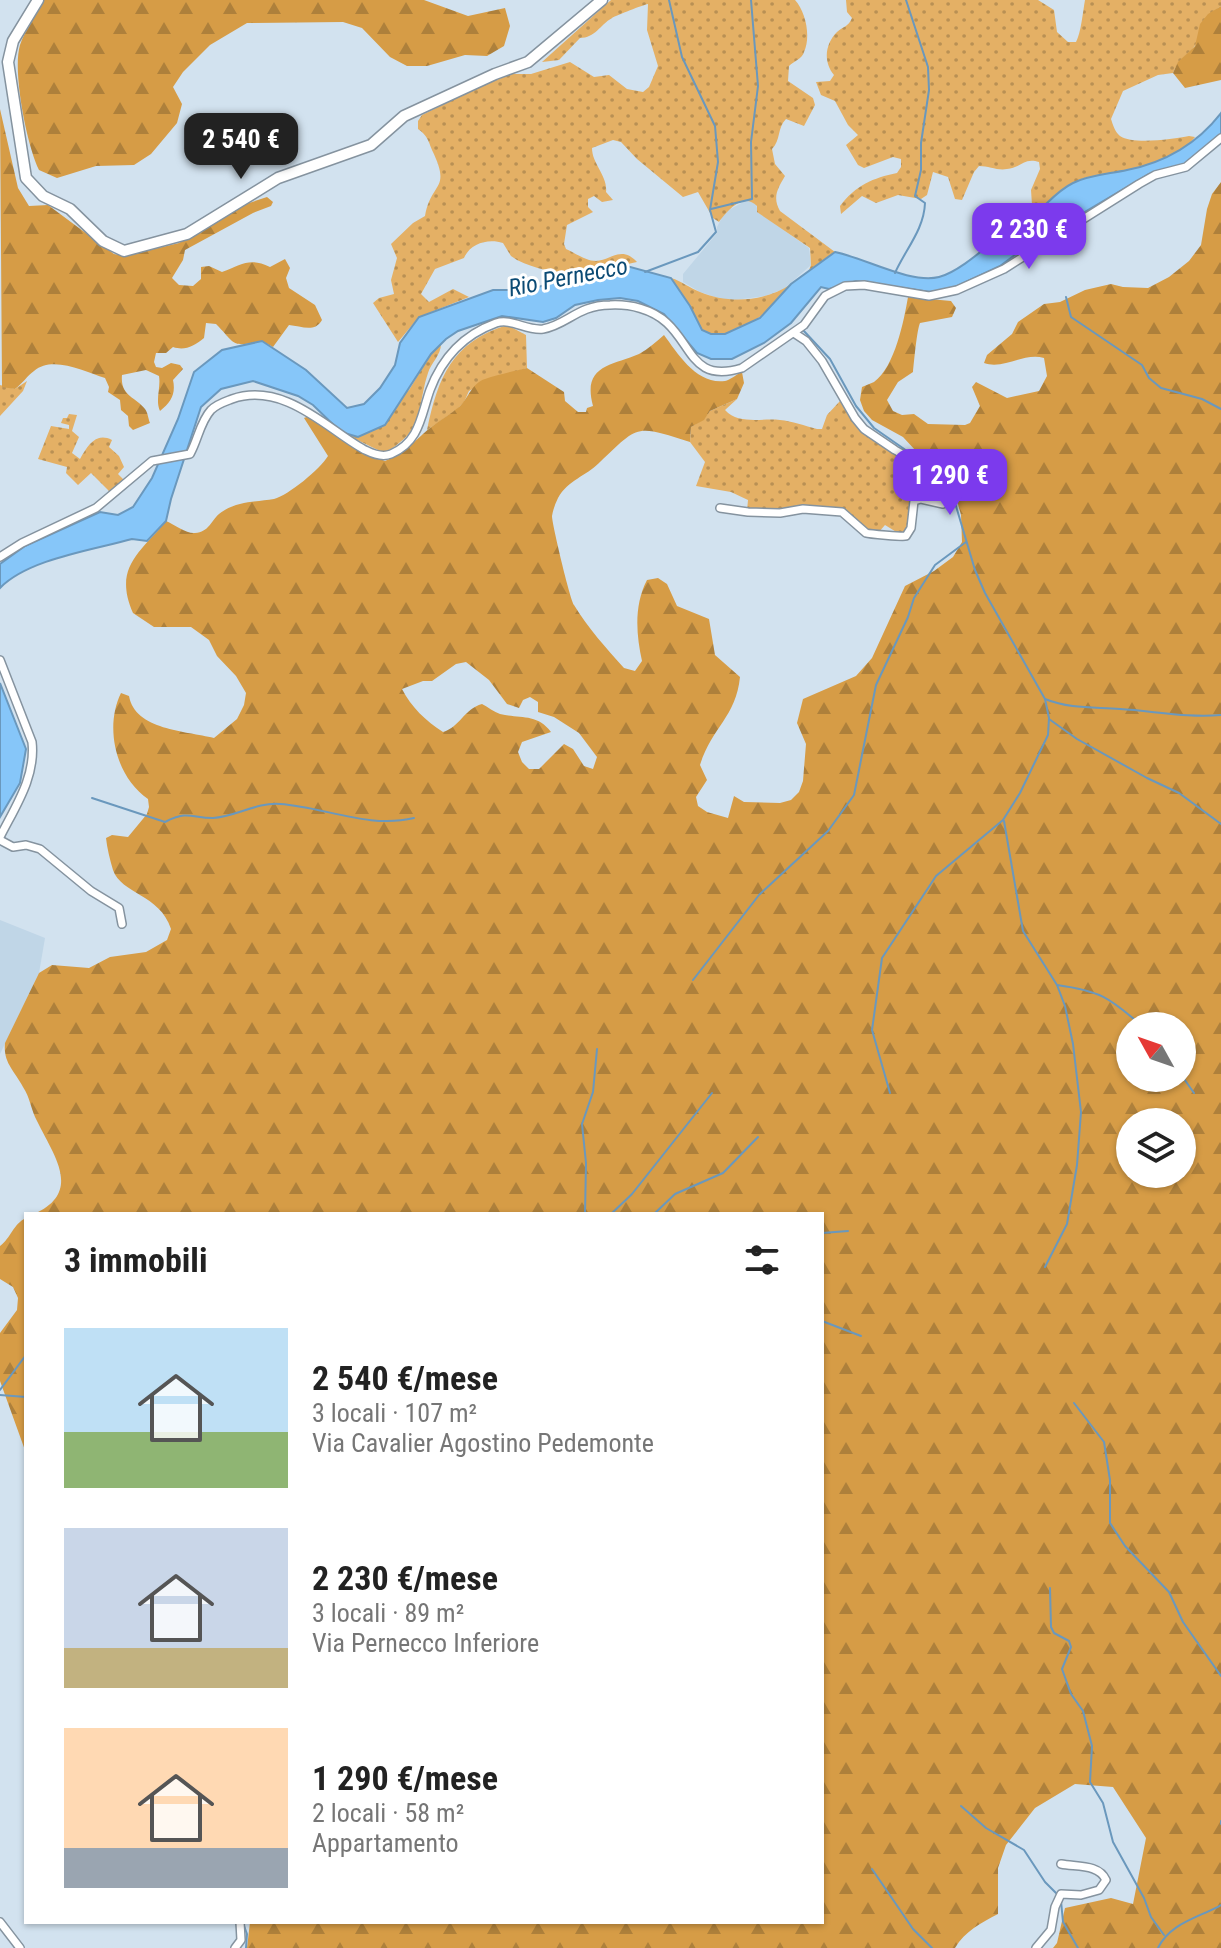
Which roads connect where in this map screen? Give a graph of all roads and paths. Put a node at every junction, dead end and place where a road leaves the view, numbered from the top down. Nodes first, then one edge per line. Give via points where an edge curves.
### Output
1 (38, 0) edge
2 (602, 0) edge
3 (1221, 138) edge
4 (799, 329) junction
5 (720, 508) dead end
6 (0, 557) edge
7 (0, 660) edge
8 (0, 838) edge
9 (122, 924) dead end
10 (1061, 1864) dead end
11 (0, 1922) edge
12 (240, 1924) edge
13 (20, 1948) edge
14 (235, 1948) edge
15 (1036, 1948) edge

1 - 2 main road via 13,41 8,62 26,178 103,241 124,251 187,234 278,178 371,145 404,116 528,62
3 - 4 street via 1186,167 1155,175 983,279 939,296 845,286 825,296
4 - 5 street via 848,410 864,429 929,469 945,496 943,504 914,501 911,528 902,537 866,533 842,512
4 - 6 street via 742,368 721,372 687,353 664,320 627,305 585,308 540,329 505,321 476,332 451,351 429,392 420,428 391,454 375,455 277,397 250,394 212,410 187,456 152,461 96,508
7 - 8 street via 33,753 28,780
8 - 9 street via 13,847 26,845 47,853 119,908
10 - 15 street via 1095,1867 1106,1880 1099,1890 1061,1894 1051,1930
11 - 13 street
12 - 14 street via 241,1940

